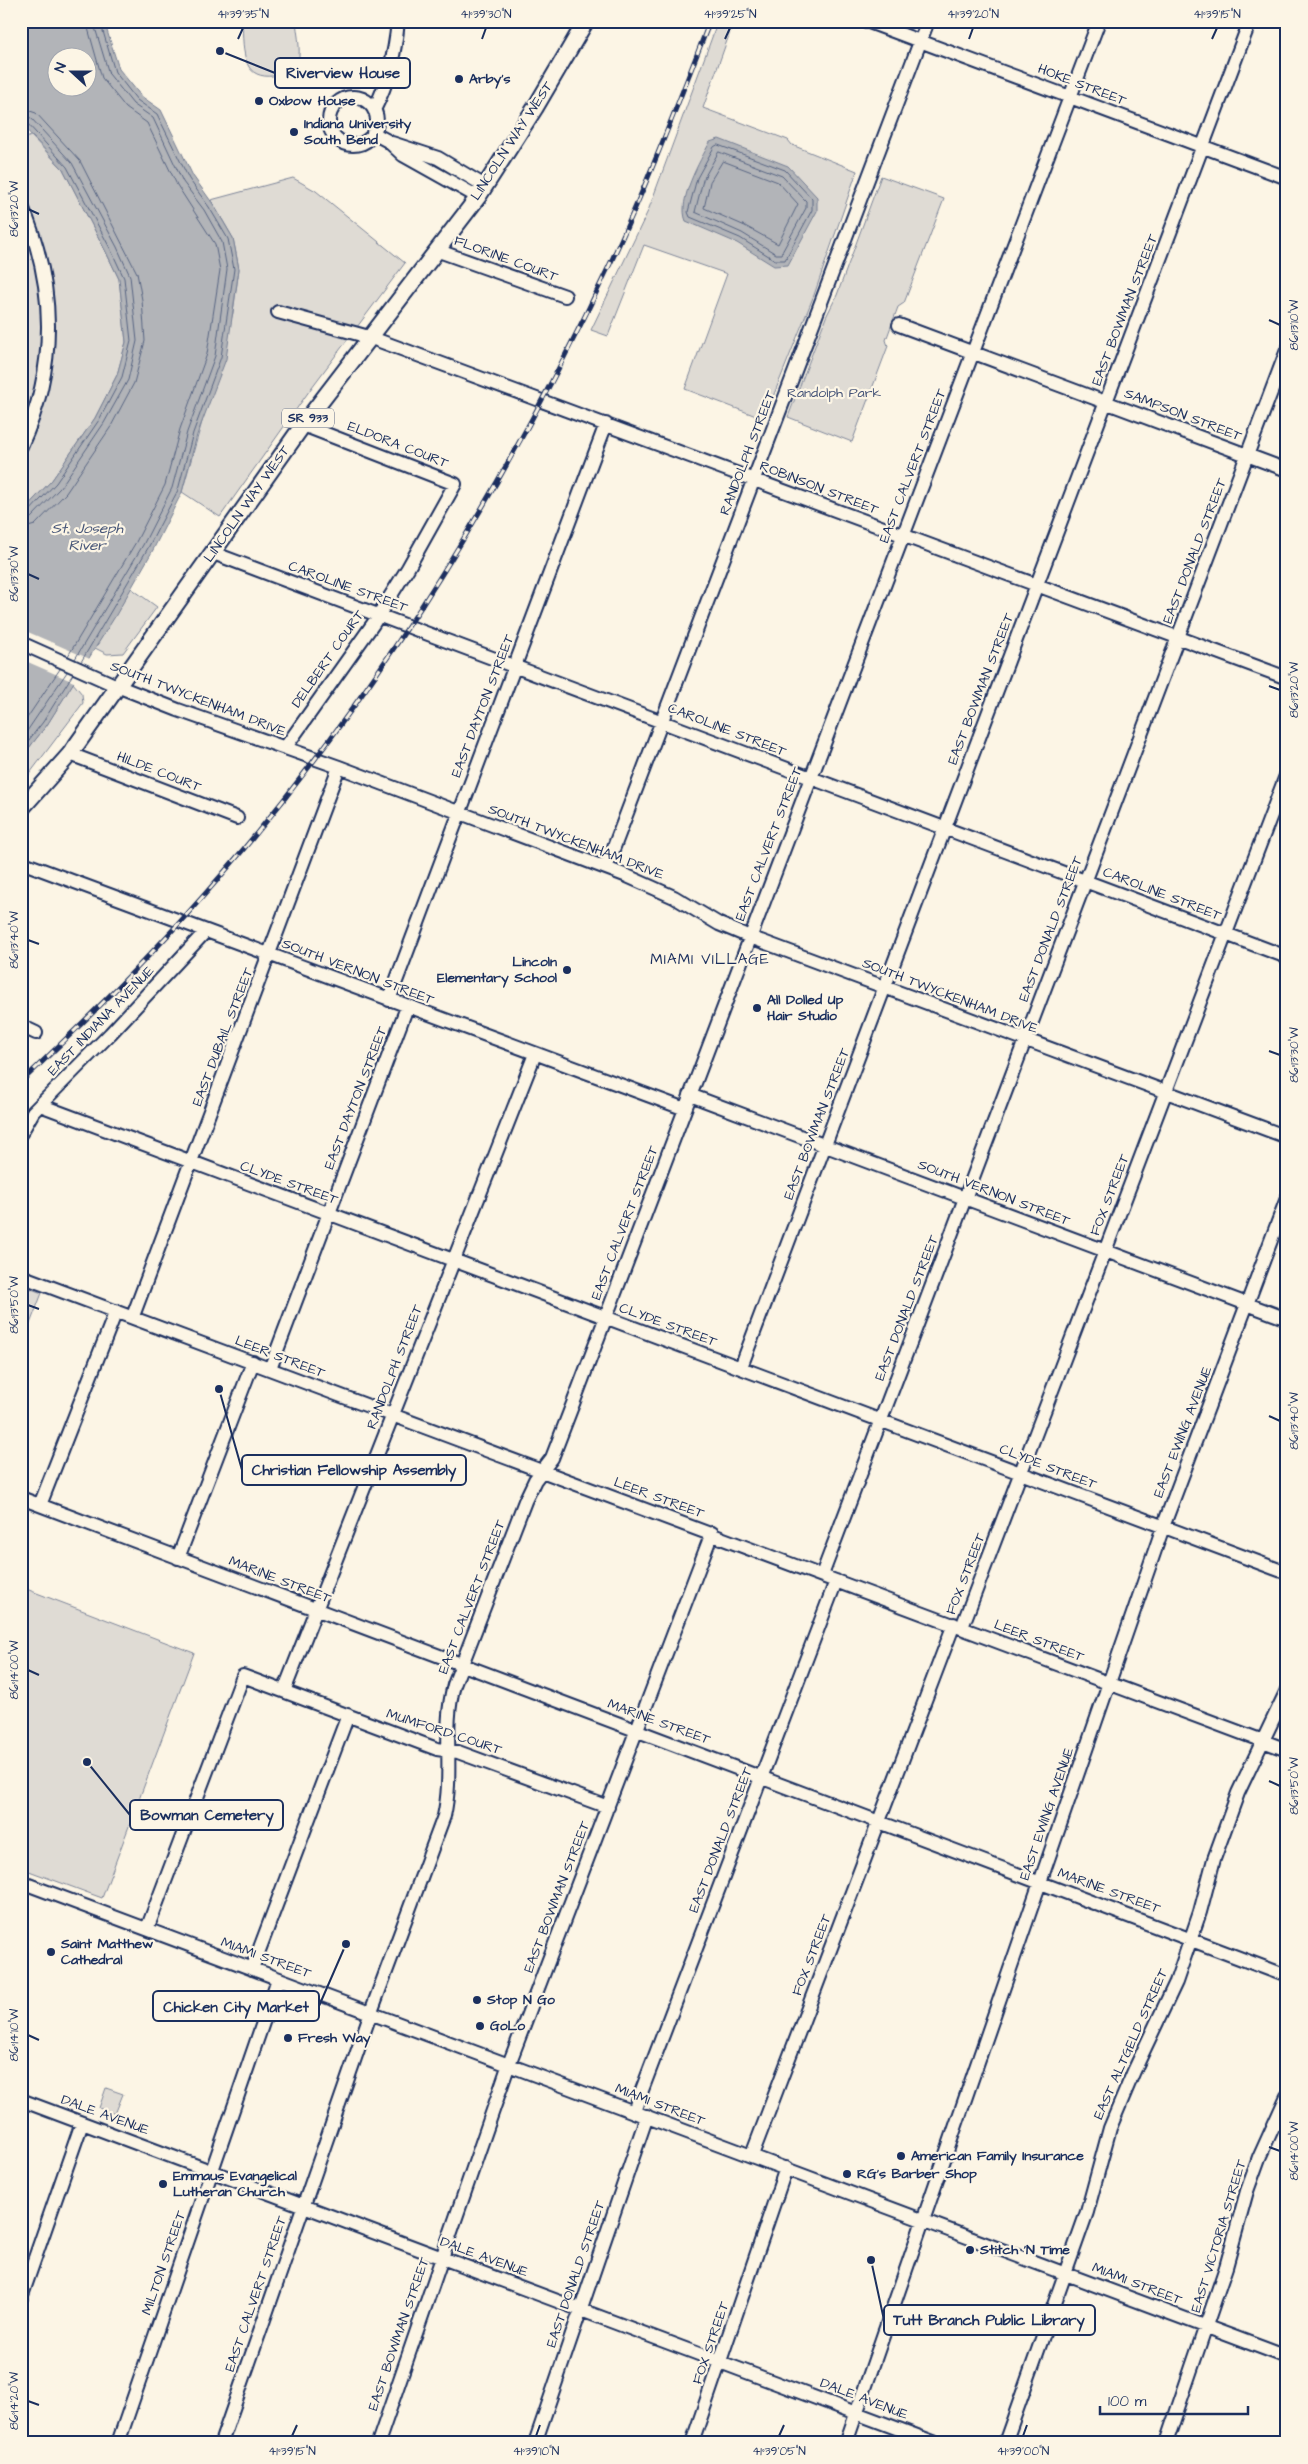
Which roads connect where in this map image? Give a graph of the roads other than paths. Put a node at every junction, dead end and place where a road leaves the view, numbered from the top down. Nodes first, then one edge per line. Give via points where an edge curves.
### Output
1 (398, 21) edge
2 (586, 21) edge
3 (866, 21) edge
4 (928, 21) edge
5 (1099, 21) edge
6 (1250, 21) edge
7 (921, 40) junction
8 (1070, 97) junction
9 (374, 110) junction
10 (373, 133) junction
11 (1202, 147) junction
12 (1287, 178) edge
13 (482, 191) junction
14 (21, 204) edge
15 (436, 250) junction
16 (565, 296) dead end
17 (278, 312) dead end
18 (899, 325) dead end
19 (369, 337) junction
20 (1287, 350) edge
21 (973, 352) junction
22 (1106, 402) junction
23 (606, 424) junction
24 (303, 425) junction
25 (21, 446) edge
26 (1247, 455) junction
27 (1287, 470) edge
28 (754, 479) junction
29 (455, 484) joint
30 (903, 535) junction
31 (213, 553) junction
32 (1037, 585) junction
33 (378, 615) junction
34 (1178, 638) junction
35 (21, 644) edge
36 (515, 666) junction
37 (1287, 678) edge
38 (117, 686) junction
39 (662, 721) junction
40 (285, 748) junction
41 (70, 754) junction
42 (339, 767) junction
43 (1287, 773) edge
44 (810, 778) junction
45 (21, 810) edge
46 (459, 813) junction
47 (237, 818) dead end
48 (945, 828) junction
49 (21, 862) edge
50 (606, 868) junction
51 (1086, 880) junction
52 (206, 931) junction
53 (1226, 934) junction
54 (750, 937) junction
55 (270, 954) junction
56 (1287, 957) edge
57 (885, 987) junction
58 (389, 1000) junction
59 (407, 1007) junction
60 (21, 1026) edge
61 (36, 1032) dead end
62 (1025, 1040) junction
63 (535, 1054) junction
64 (1165, 1092) junction
65 (690, 1095) junction
66 (40, 1105) junction
67 (685, 1110) junction
68 (21, 1133) edge
69 (1287, 1137) edge
70 (825, 1146) junction
71 (191, 1162) junction
72 (965, 1198) junction
73 (1287, 1198) edge
74 (329, 1214) junction
75 (1105, 1251) junction
76 (452, 1261) junction
77 (21, 1276) edge
78 (1247, 1304) junction
79 (116, 1311) junction
80 (133, 1316) junction
81 (606, 1318) junction
82 (1287, 1319) edge
83 (253, 1362) junction
84 (741, 1367) junction
85 (270, 1369) junction
86 (393, 1414) junction
87 (880, 1420) junction
88 (544, 1470) junction
89 (1020, 1473) junction
90 (21, 1498) edge
91 (40, 1505) junction
92 (1163, 1527) junction
93 (712, 1533) junction
94 (178, 1558) junction
95 (1287, 1573) edge
96 (822, 1575) junction
97 (836, 1580) junction
98 (316, 1610) junction
99 (958, 1626) junction
100 (462, 1665) junction
101 (1108, 1684) junction
102 (1287, 1690) edge
103 (284, 1691) junction
104 (348, 1715) junction
105 (636, 1730) junction
106 (1263, 1742) junction
107 (1287, 1750) edge
108 (449, 1751) junction
109 (762, 1776) junction
110 (608, 1807) junction
111 (879, 1821) junction
112 (21, 1882) edge
113 (1040, 1882) junction
114 (147, 1929) junction
115 (1192, 1938) junction
116 (252, 1969) junction
117 (1287, 1976) edge
118 (278, 1979) junction
119 (371, 2012) junction
120 (509, 2064) junction
121 (1287, 2096) edge
122 (21, 2100) edge
123 (634, 2111) junction
124 (647, 2116) junction
125 (82, 2123) junction
126 (752, 2155) junction
127 (786, 2168) junction
128 (211, 2171) junction
129 (302, 2205) junction
130 (923, 2218) junction
131 (441, 2257) junction
132 (1064, 2272) junction
133 (21, 2298) edge
134 (580, 2308) junction
135 (1206, 2326) junction
136 (1287, 2357) edge
137 (720, 2361) junction
138 (856, 2412) junction
139 (118, 2443) edge
140 (221, 2443) edge
141 (378, 2443) edge
142 (535, 2443) edge
143 (692, 2443) edge
144 (846, 2443) edge
145 (936, 2443) edge
146 (1005, 2443) edge
147 (1166, 2443) edge

1 - 9 street via 395,53
2 - 13 main road, LINCOLN WAY WEST / SR 933
3 - 7 street, HOKE STREET
4 - 7 street, RANDOLPH STREET
5 - 8 street, EAST CALVERT STREET
6 - 11 street, EAST BOWMAN STREET
7 - 8 street, HOKE STREET
7 - 28 street, RANDOLPH STREET
8 - 11 street, HOKE STREET
8 - 21 street, EAST CALVERT STREET
9 - 10 street via 377,118
9 - 10 street via 364,99 346,98 333,108 330,116 332,133 344,143 361,143
10 - 13 street via 438,158
11 - 12 street, HOKE STREET
11 - 22 street, EAST BOWMAN STREET
13 - 15 main road, LINCOLN WAY WEST / SR 933
14 - 25 street via 44,270 49,335 43,384
15 - 16 street, FLORINE COURT
15 - 19 main road, LINCOLN WAY WEST / SR 933
17 - 19 street, ROBINSON STREET
18 - 21 street, SAMPSON STREET
19 - 23 street, ROBINSON STREET
19 - 24 main road, LINCOLN WAY WEST / SR 933
20 - 26 street, EAST DONALD STREET
21 - 22 street, SAMPSON STREET
21 - 30 street, EAST CALVERT STREET
22 - 26 street, SAMPSON STREET
22 - 32 street, EAST BOWMAN STREET
23 - 28 street, ROBINSON STREET
23 - 36 street, EAST DAYTON STREET
24 - 29 street, ELDORA COURT
24 - 31 main road, LINCOLN WAY WEST / SR 933
26 - 27 street, SAMPSON STREET
26 - 34 street, EAST DONALD STREET
28 - 30 street, ROBINSON STREET
28 - 39 street, RANDOLPH STREET
29 - 33 street, DELBERT COURT
30 - 32 street, ROBINSON STREET
30 - 44 street, EAST CALVERT STREET
31 - 33 street, CAROLINE STREET
31 - 38 main road, LINCOLN WAY WEST / SR 933
32 - 34 street, ROBINSON STREET
32 - 48 street, EAST BOWMAN STREET
33 - 36 street, CAROLINE STREET
33 - 40 street, DELBERT COURT
34 - 37 street, ROBINSON STREET
34 - 51 street, EAST DONALD STREET
35 - 38 street, SOUTH TWYCKENHAM DRIVE
36 - 39 street, CAROLINE STREET
36 - 46 street, EAST DAYTON STREET
38 - 40 street, SOUTH TWYCKENHAM DRIVE
38 - 41 main road, LINCOLN WAY WEST / SR 933
39 - 44 street, CAROLINE STREET
39 - 50 street, RANDOLPH STREET
40 - 42 street, SOUTH TWYCKENHAM DRIVE
41 - 45 main road, LINCOLN WAY WEST / SR 933
41 - 47 street, HILDE COURT
42 - 46 street, SOUTH TWYCKENHAM DRIVE
42 - 55 street, EAST DUBAIL STREET
43 - 53 street, FOX STREET
44 - 48 street, CAROLINE STREET
44 - 54 street, EAST CALVERT STREET
46 - 50 street, SOUTH TWYCKENHAM DRIVE
46 - 58 street, EAST DAYTON STREET
48 - 51 street, CAROLINE STREET
48 - 57 street, EAST BOWMAN STREET
49 - 52 street, SOUTH VERNON STREET
50 - 54 street, SOUTH TWYCKENHAM DRIVE via 674,897 719,924
51 - 53 street, CAROLINE STREET
51 - 62 street, EAST DONALD STREET
52 - 55 street, SOUTH VERNON STREET
52 - 66 street, EAST INDIANA AVENUE
53 - 56 street, CAROLINE STREET
53 - 64 street, FOX STREET
54 - 57 street, SOUTH TWYCKENHAM DRIVE
54 - 65 street, EAST CALVERT STREET
55 - 58 street, SOUTH VERNON STREET
55 - 71 street, EAST DUBAIL STREET
57 - 62 street, SOUTH TWYCKENHAM DRIVE
57 - 70 street, EAST BOWMAN STREET
58 - 59 street, SOUTH VERNON STREET
59 - 63 street, SOUTH VERNON STREET
59 - 74 street, EAST DAYTON STREET
60 - 61 street
62 - 64 street, SOUTH TWYCKENHAM DRIVE
62 - 72 street, EAST DONALD STREET
63 - 67 street, SOUTH VERNON STREET
63 - 76 street, RANDOLPH STREET
64 - 69 street, SOUTH TWYCKENHAM DRIVE
64 - 75 street, FOX STREET
65 - 67 street, EAST CALVERT STREET
65 - 70 street, SOUTH VERNON STREET
66 - 68 street, EAST INDIANA AVENUE
66 - 71 street, CLYDE STREET
67 - 81 street, EAST CALVERT STREET
70 - 72 street, SOUTH VERNON STREET
70 - 84 street, EAST BOWMAN STREET
71 - 74 street, CLYDE STREET
71 - 80 street, EAST DUBAIL STREET
72 - 75 street, SOUTH VERNON STREET
72 - 87 street, EAST DONALD STREET
73 - 78 street, EAST EWING AVENUE
74 - 76 street, CLYDE STREET
74 - 85 street, EAST DAYTON STREET
75 - 78 street, SOUTH VERNON STREET
75 - 89 street, FOX STREET
76 - 81 street, CLYDE STREET
76 - 86 street, RANDOLPH STREET
77 - 79 street, LEER STREET
78 - 82 street, SOUTH VERNON STREET
78 - 92 street, EAST EWING AVENUE
79 - 80 street, LEER STREET
79 - 91 street
80 - 83 street, LEER STREET
81 - 84 street, CLYDE STREET
81 - 88 street, EAST CALVERT STREET via 555,1450
83 - 85 street, LEER STREET
83 - 94 street
84 - 87 street, CLYDE STREET
85 - 86 street, LEER STREET
86 - 88 street, LEER STREET
86 - 98 street, RANDOLPH STREET
87 - 89 street, CLYDE STREET
87 - 96 street, EAST DONALD STREET
88 - 93 street, LEER STREET
88 - 100 street, EAST CALVERT STREET via 524,1502
89 - 92 street, CLYDE STREET
89 - 99 street, FOX STREET
90 - 91 street, MARINE STREET
91 - 94 street, MARINE STREET
92 - 95 street, CLYDE STREET
92 - 101 street, EAST EWING AVENUE
93 - 96 street, LEER STREET
93 - 105 street, EAST BOWMAN STREET
94 - 98 street, MARINE STREET
96 - 97 street, LEER STREET
97 - 99 street, LEER STREET
97 - 109 street, EAST DONALD STREET
98 - 100 street, MARINE STREET
98 - 103 street, RANDOLPH STREET
99 - 101 street, LEER STREET
99 - 111 street, FOX STREET
100 - 105 street, MARINE STREET
100 - 108 street, EAST CALVERT STREET via 448,1711
101 - 106 street, LEER STREET
101 - 113 street, EAST EWING AVENUE
102 - 106 street, EAST ALTGELD STREET
103 - 104 street, MUMFORD COURT
103 - 114 street, MUMFORD COURT via 243,1676
104 - 108 street, MUMFORD COURT
104 - 116 street
105 - 109 street, MARINE STREET
105 - 110 street, EAST BOWMAN STREET
106 - 107 street, LEER STREET
106 - 115 street, EAST ALTGELD STREET via 1229,1816
108 - 110 street, MUMFORD COURT
108 - 119 street, EAST CALVERT STREET via 450,1783 444,1816
109 - 111 street, MARINE STREET
109 - 123 street, EAST DONALD STREET
110 - 120 street, EAST BOWMAN STREET
111 - 113 street, MARINE STREET
111 - 126 street, FOX STREET
112 - 114 street, MIAMI STREET
113 - 115 street, MARINE STREET
113 - 130 street, EAST EWING AVENUE
114 - 116 street, MIAMI STREET
115 - 117 street, MARINE STREET
115 - 132 street, EAST ALTGELD STREET via 1169,1998 1118,2109 1103,2150 1087,2212
116 - 118 street, MIAMI STREET
118 - 119 street, MIAMI STREET
118 - 128 street, MILTON STREET
119 - 120 street, MIAMI STREET
119 - 129 street, EAST CALVERT STREET
120 - 123 street, MIAMI STREET
120 - 131 street, EAST BOWMAN STREET
121 - 135 street, EAST VICTORIA STREET via 1247,2191
122 - 125 street, DALE AVENUE
123 - 124 street, MIAMI STREET
124 - 126 street, MIAMI STREET
124 - 134 street, EAST DONALD STREET
125 - 128 street, DALE AVENUE
125 - 133 street
126 - 127 street, MIAMI STREET
127 - 130 street, MIAMI STREET
127 - 137 street, FOX STREET
128 - 129 street, DALE AVENUE
128 - 139 street, MILTON STREET
129 - 131 street, DALE AVENUE
129 - 140 street, EAST CALVERT STREET
130 - 132 street, MIAMI STREET
130 - 138 street, EAST EWING AVENUE
131 - 134 street, DALE AVENUE
131 - 141 street, EAST BOWMAN STREET
132 - 135 street, MIAMI STREET
132 - 146 street, EAST ALTGELD STREET
134 - 137 street, DALE AVENUE
134 - 142 street, EAST DONALD STREET
135 - 136 street, MIAMI STREET
135 - 147 street, EAST VICTORIA STREET
137 - 138 street, DALE AVENUE
137 - 143 street, FOX STREET
138 - 144 street, EAST EWING AVENUE
138 - 145 street, DALE AVENUE

